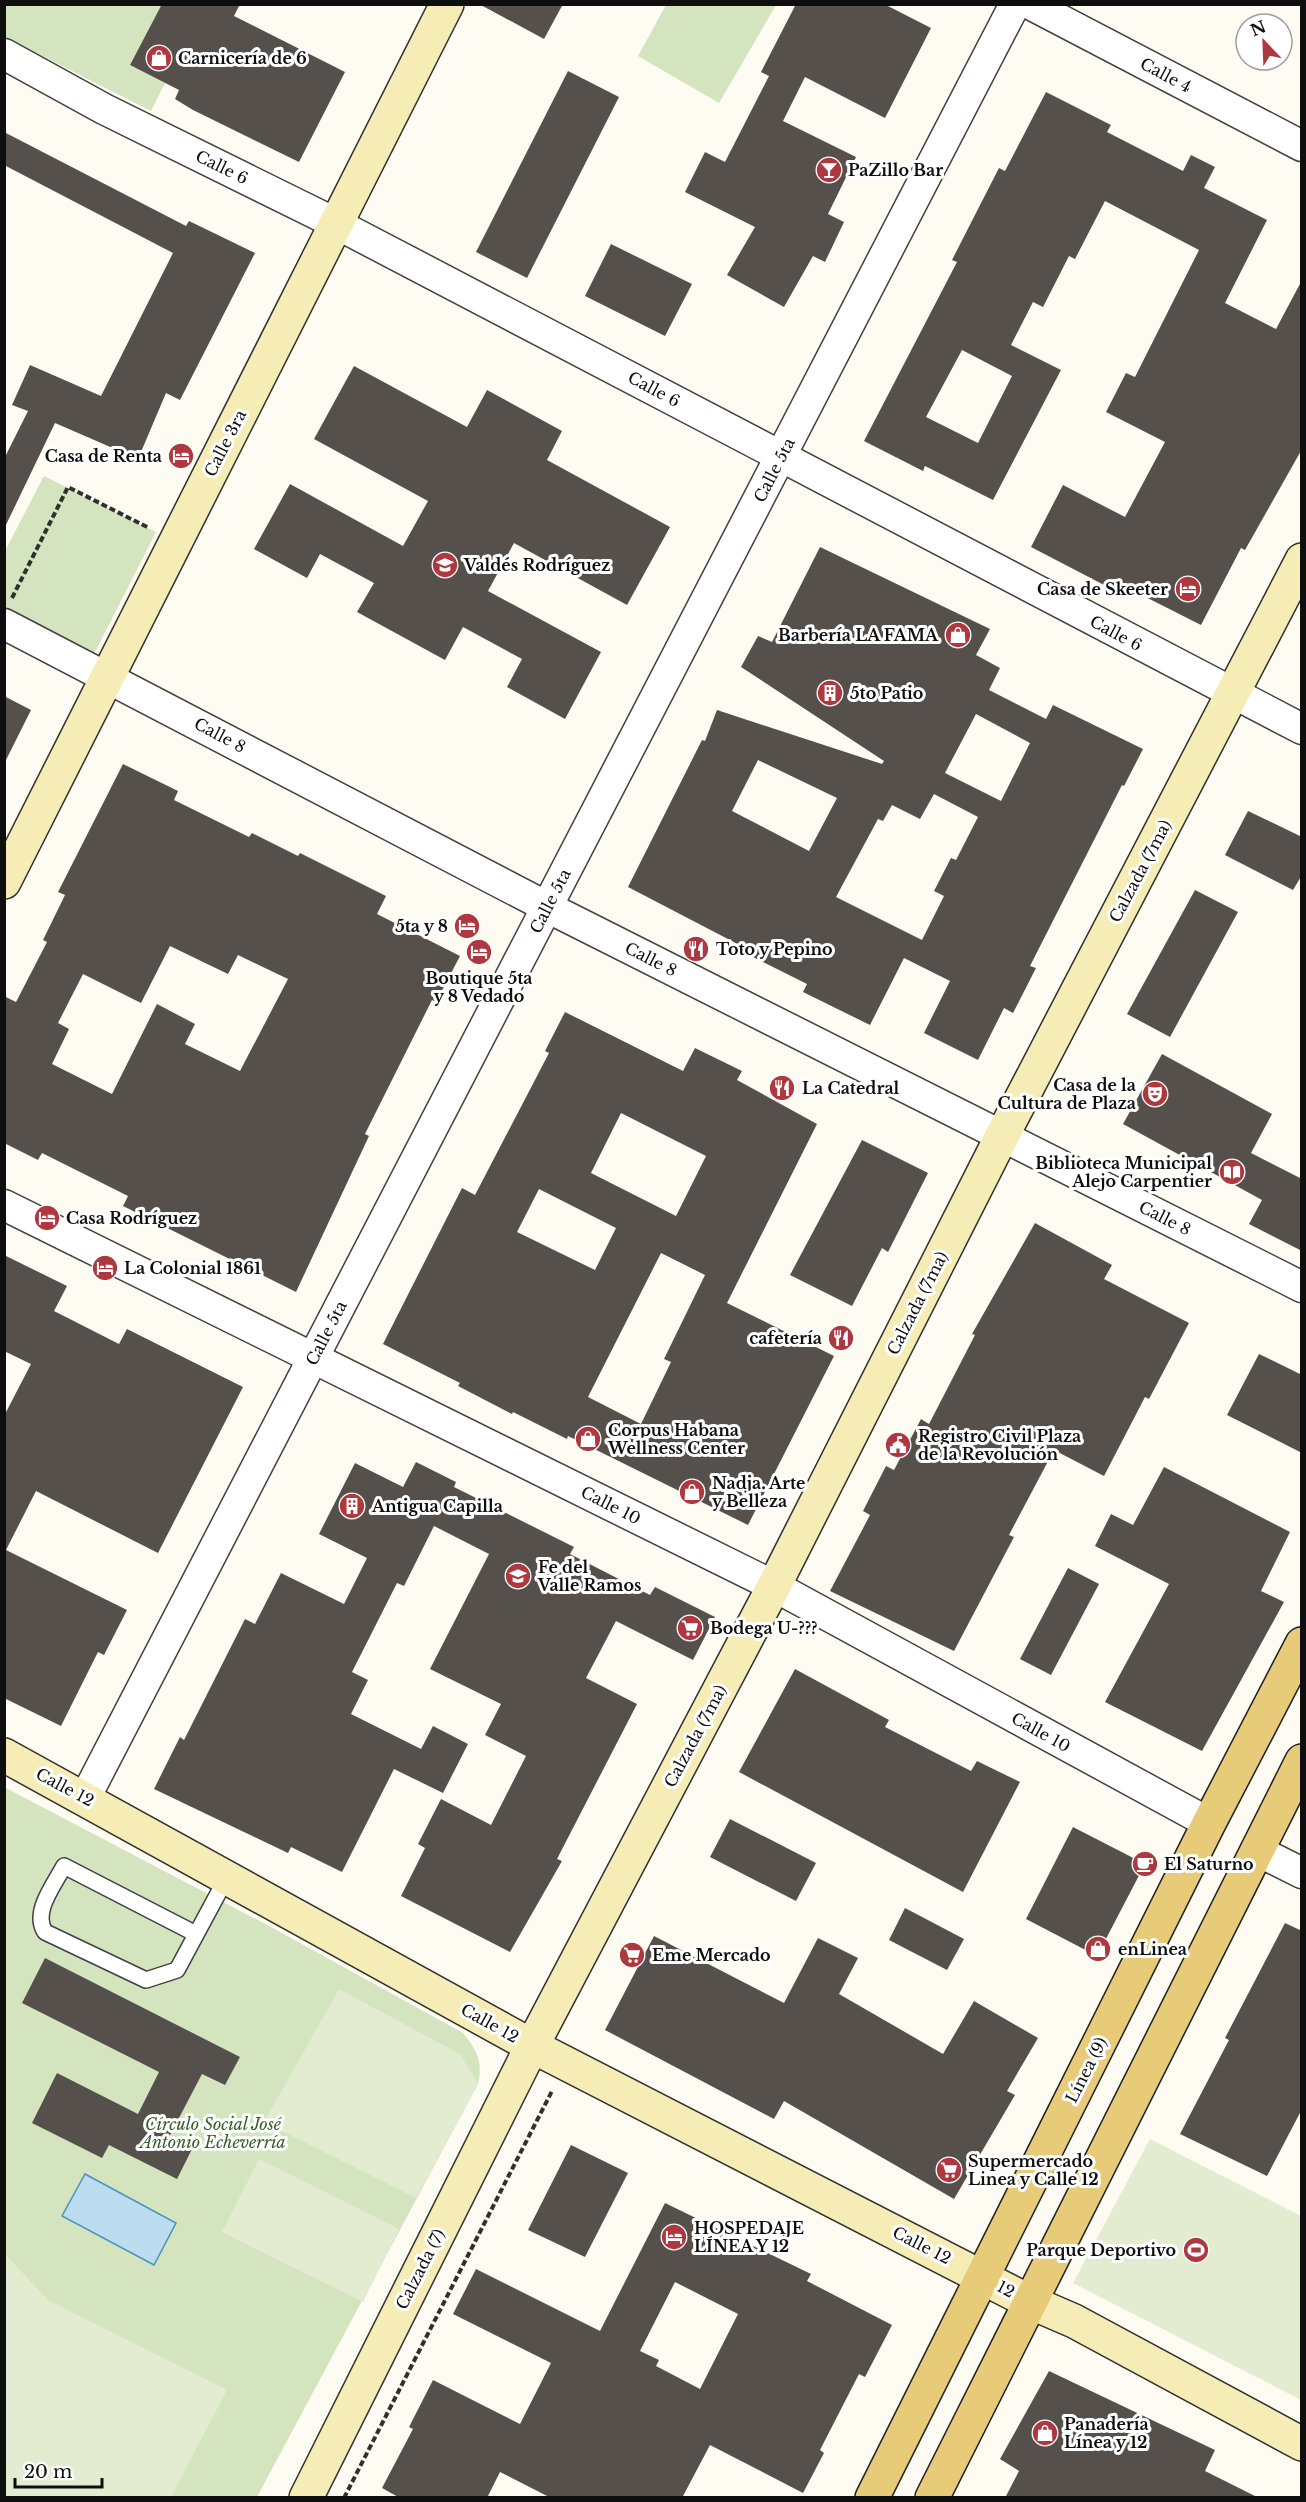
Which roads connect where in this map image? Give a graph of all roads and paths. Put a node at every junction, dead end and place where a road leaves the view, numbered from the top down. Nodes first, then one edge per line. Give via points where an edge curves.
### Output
1 (447, 4) edge
2 (1015, 4) edge
3 (1030, 4) edge
4 (4, 54) edge
5 (1302, 146) edge
6 (335, 223) junction
7 (781, 456) junction
8 (156, 532) dead end
9 (1302, 560) edge
10 (8, 612) edge
11 (108, 676) junction
12 (1232, 694) junction
13 (1302, 729) edge
14 (4, 882) edge
15 (547, 907) junction
16 (1002, 1136) junction
17 (4, 1205) edge
18 (1302, 1287) edge
19 (314, 1357) junction
20 (774, 1586) junction
21 (1302, 1644) edge
22 (4, 1755) edge
23 (1302, 1761) edge
24 (85, 1798) junction
25 (1209, 1823) junction
26 (1256, 1850) junction
27 (1302, 1873) edge
28 (227, 1877) junction
29 (196, 1934) junction
30 (532, 2046) junction
31 (566, 2064) junction
32 (983, 2276) junction
33 (1030, 2302) junction
34 (1302, 2444) edge
35 (311, 2496) edge
36 (344, 2498) edge
37 (873, 2498) edge
38 (932, 2498) edge

1 - 6 main road, Calle 3ra
2 - 7 street, Calle 5ta
3 - 5 street, Calle 4
4 - 6 street, Calle 6 via 104,109
6 - 7 street, Calle 6
6 - 11 main road, Calle 3ra
7 - 12 street, Calle 6
7 - 15 street, Calle 5ta
8 - 10 path via 68,487
9 - 12 main road, Calzada (7ma)
10 - 11 street, Calle 8
11 - 14 main road, Calle 3ra
11 - 15 street, Calle 8
12 - 13 street, Calle 6
12 - 16 main road, Calzada (7ma)
15 - 16 street, Calle 8
15 - 19 street, Calle 5ta
16 - 18 street, Calle 8
16 - 20 main road, Calzada (7ma)
17 - 19 street, Calle 10
19 - 20 street, Calle 10
19 - 24 street, Calle 5ta
20 - 25 street, Calle 10
20 - 30 main road, Calzada (7ma)
21 - 25 main road, Línea (9)
22 - 24 main road, Calle 12
23 - 26 main road
24 - 28 main road, Calle 12
25 - 32 main road, Línea (9)
26 - 27 street
26 - 33 main road
28 - 29 lane
28 - 30 main road, Calle 12
29 - 29 lane via 64,1866 41,1911 40,1925 45,1932 146,1980 177,1970
30 - 31 main road, Calle 12
30 - 35 main road, Calzada (7)
31 - 32 main road, Calle 12
31 - 36 path
32 - 33 main road, 12
32 - 37 main road, Línea (9)
33 - 34 main road via 1074,2321
33 - 38 main road

